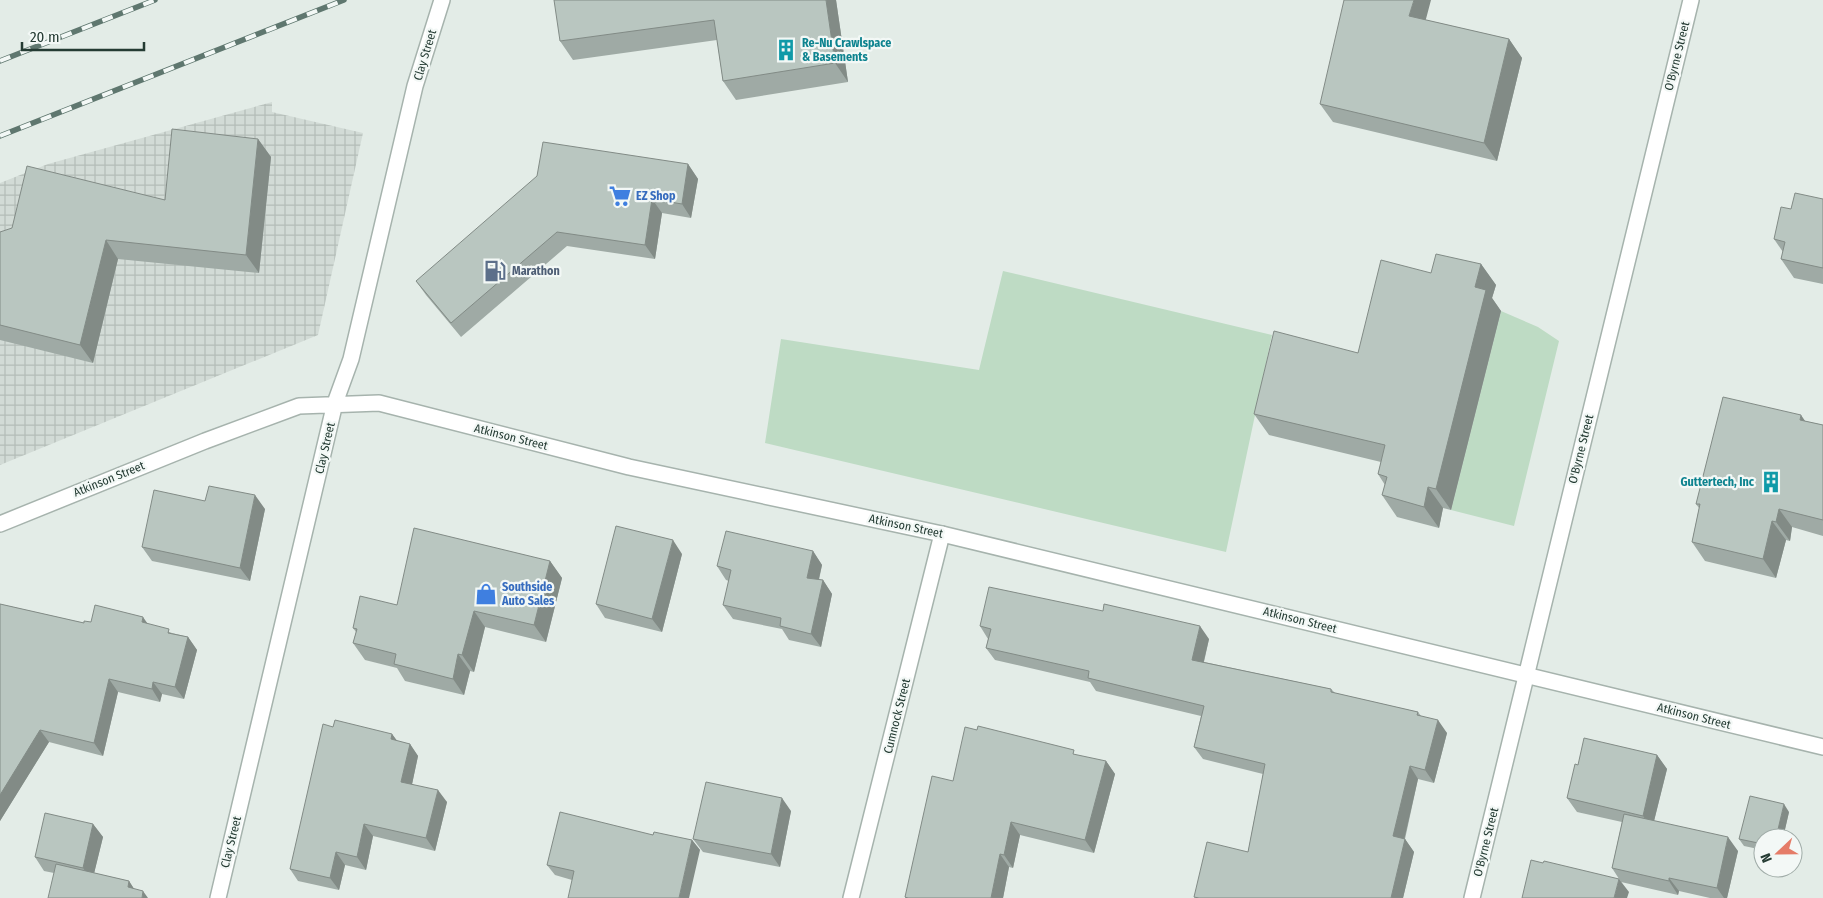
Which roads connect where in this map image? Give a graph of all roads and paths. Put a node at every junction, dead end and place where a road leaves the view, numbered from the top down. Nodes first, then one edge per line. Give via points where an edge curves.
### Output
1 (442, 0) edge
2 (1691, 0) edge
3 (335, 403) junction
4 (0, 524) edge
5 (942, 534) junction
6 (1526, 675) junction
7 (1823, 747) edge
8 (218, 898) edge
9 (851, 898) edge
10 (1472, 898) edge

1 - 3 street, Clay Street via 415,86 351,359
2 - 6 street, O'Byrne Street
3 - 4 street, Atkinson Street via 299,406
3 - 5 street, Atkinson Street via 379,403 629,467
3 - 8 street, Clay Street
5 - 6 street, Atkinson Street
5 - 9 street, Cumnock Street
6 - 7 street, Atkinson Street
6 - 10 street, O'Byrne Street

